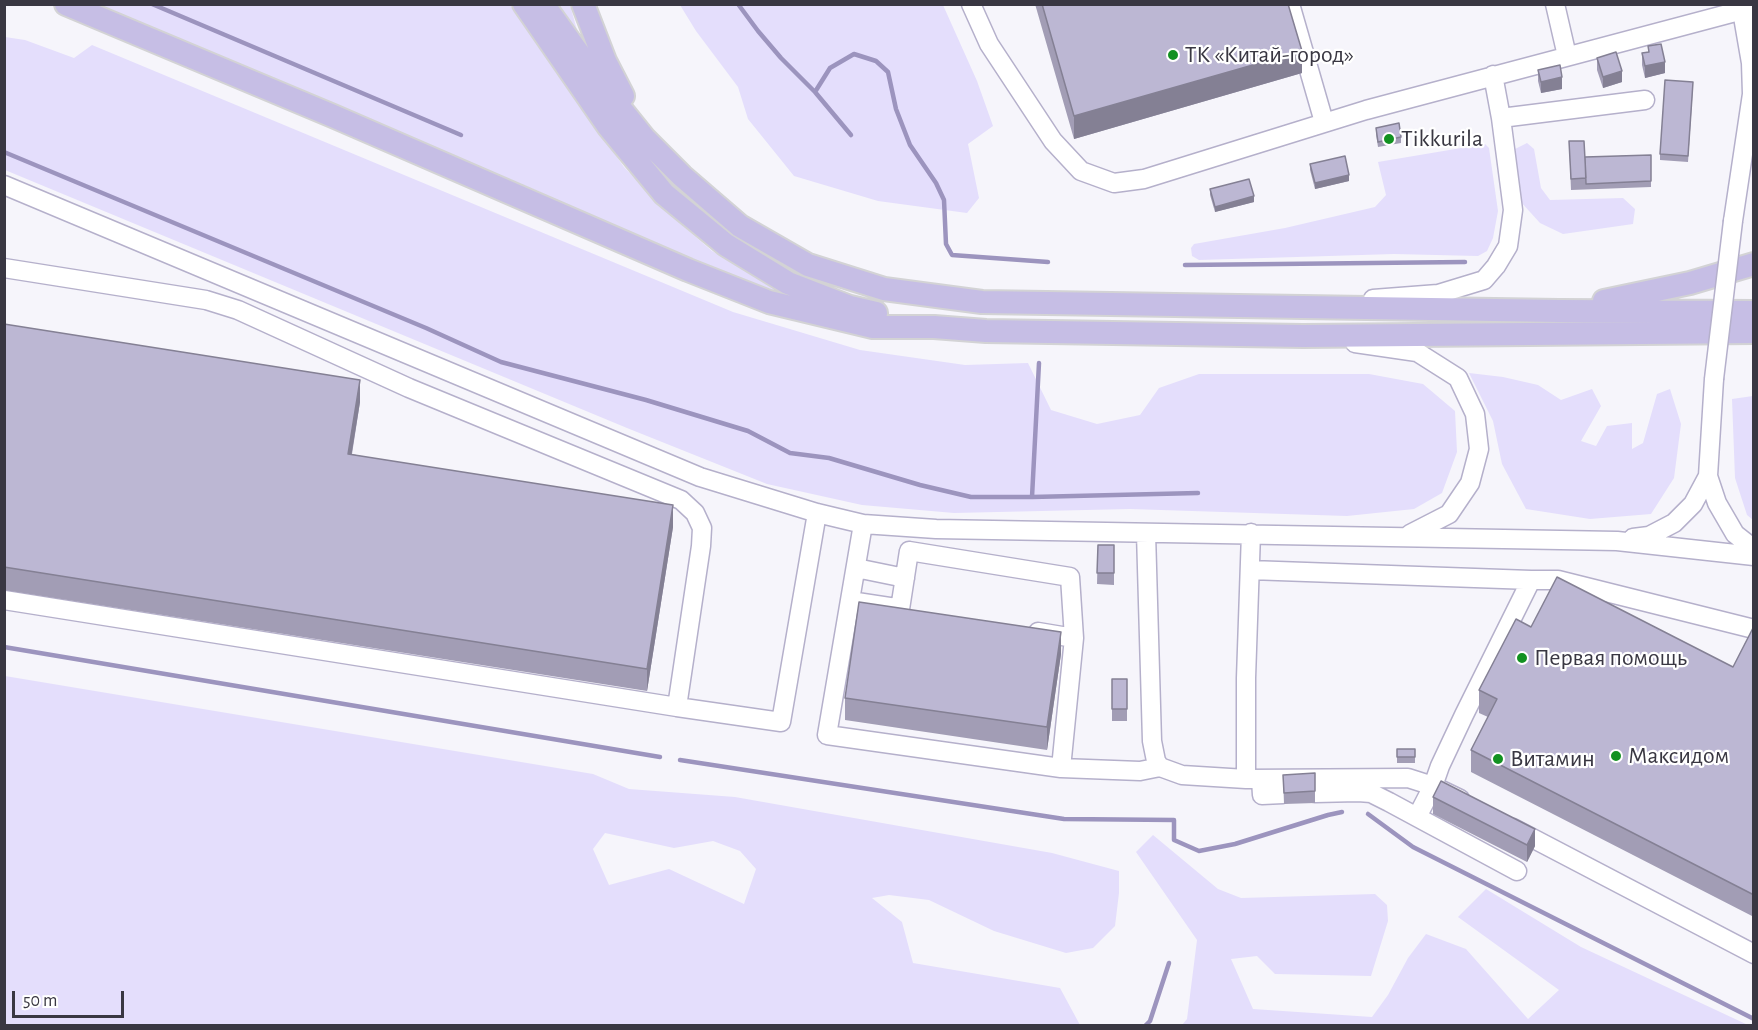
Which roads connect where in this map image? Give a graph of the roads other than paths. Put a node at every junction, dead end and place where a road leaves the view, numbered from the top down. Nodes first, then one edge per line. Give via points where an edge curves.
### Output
1 (66, 4) edge
2 (524, 4) edge
3 (543, 4) edge
4 (583, 4) edge
5 (971, 4) edge
6 (1290, 4) edge
7 (1555, 4) edge
8 (1748, 9) edge
9 (1567, 56) junction
10 (1493, 75) junction
11 (1645, 100) dead end
12 (1501, 118) junction
13 (1324, 122) junction
14 (644, 138) junction
15 (4, 184) edge
16 (1754, 264) edge
17 (4, 268) edge
18 (1294, 306) junction
19 (1559, 310) junction
20 (1754, 312) edge
21 (934, 327) junction
22 (1754, 332) edge
23 (1695, 333) junction
24 (1303, 336) junction
25 (1754, 345) edge
26 (1708, 476) junction
27 (817, 513) junction
28 (863, 524) junction
29 (1146, 533) junction
30 (1251, 533) junction
31 (1407, 536) junction
32 (1617, 541) junction
33 (1754, 549) edge
34 (1754, 556) edge
35 (856, 568) junction
36 (1250, 570) junction
37 (904, 578) junction
38 (1531, 580) junction
39 (4, 600) edge
40 (850, 601) junction
41 (1016, 628) edge
42 (1754, 629) edge
43 (1074, 638) junction
44 (676, 707) junction
45 (1160, 767) junction
46 (1061, 768) junction
47 (1254, 779) junction
48 (1434, 786) junction
49 (1315, 793) edge
50 (1283, 794) edge
51 (1475, 807) edge
52 (1417, 817) junction
53 (1495, 818) edge
54 (1517, 871) dead end
55 (1754, 954) edge

1 - 21 main road via 769,303 873,327
2 - 21 main road via 608,126 664,194 726,245 788,283 850,307
3 - 14 main road via 598,82
4 - 14 main road via 605,62
5 - 13 street via 989,44 1053,141 1081,171 1114,183 1144,179
6 - 13 street
7 - 9 street
8 - 9 street
8 - 26 street, bridge via 1752,94 1714,379
9 - 10 street
10 - 12 street
10 - 13 street
11 - 12 street
12 - 18 street via 1512,228 1508,246 1484,280 1438,294
14 - 18 main road via 740,226 808,265 884,290 982,302
15 - 27 street via 700,477
16 - 19 main road via 1690,283
17 - 44 street via 206,300 238,310 409,388 681,500 695,513 702,528
18 - 19 main road
19 - 20 main road
21 - 24 main road
22 - 23 main road
23 - 24 main road
23 - 25 main road
24 - 31 street via 1417,352 1458,378 1475,414 1479,449 1470,483 1449,514
26 - 32 street via 1693,504 1674,523 1649,536
26 - 33 street via 1717,503 1735,534
27 - 28 street
27 - 44 street via 780,722
28 - 29 street
28 - 35 street
29 - 30 street
29 - 45 street via 1152,741
30 - 31 street
30 - 36 street
31 - 32 street
32 - 34 street
35 - 37 street
35 - 40 street
36 - 38 street
36 - 47 street via 1246,687
37 - 40 street via 905,610
37 - 43 street via 909,550 1070,577
38 - 42 street via 1558,580
38 - 48 street via 1440,765
39 - 44 street
40 - 46 street via 827,735
41 - 43 street
43 - 46 street
45 - 46 street via 1140,771
45 - 47 street via 1182,775
47 - 48 street via 1408,778
47 - 50 street via 1262,795
48 - 51 street
48 - 52 street
49 - 52 street via 1371,793
52 - 54 street
53 - 55 street

